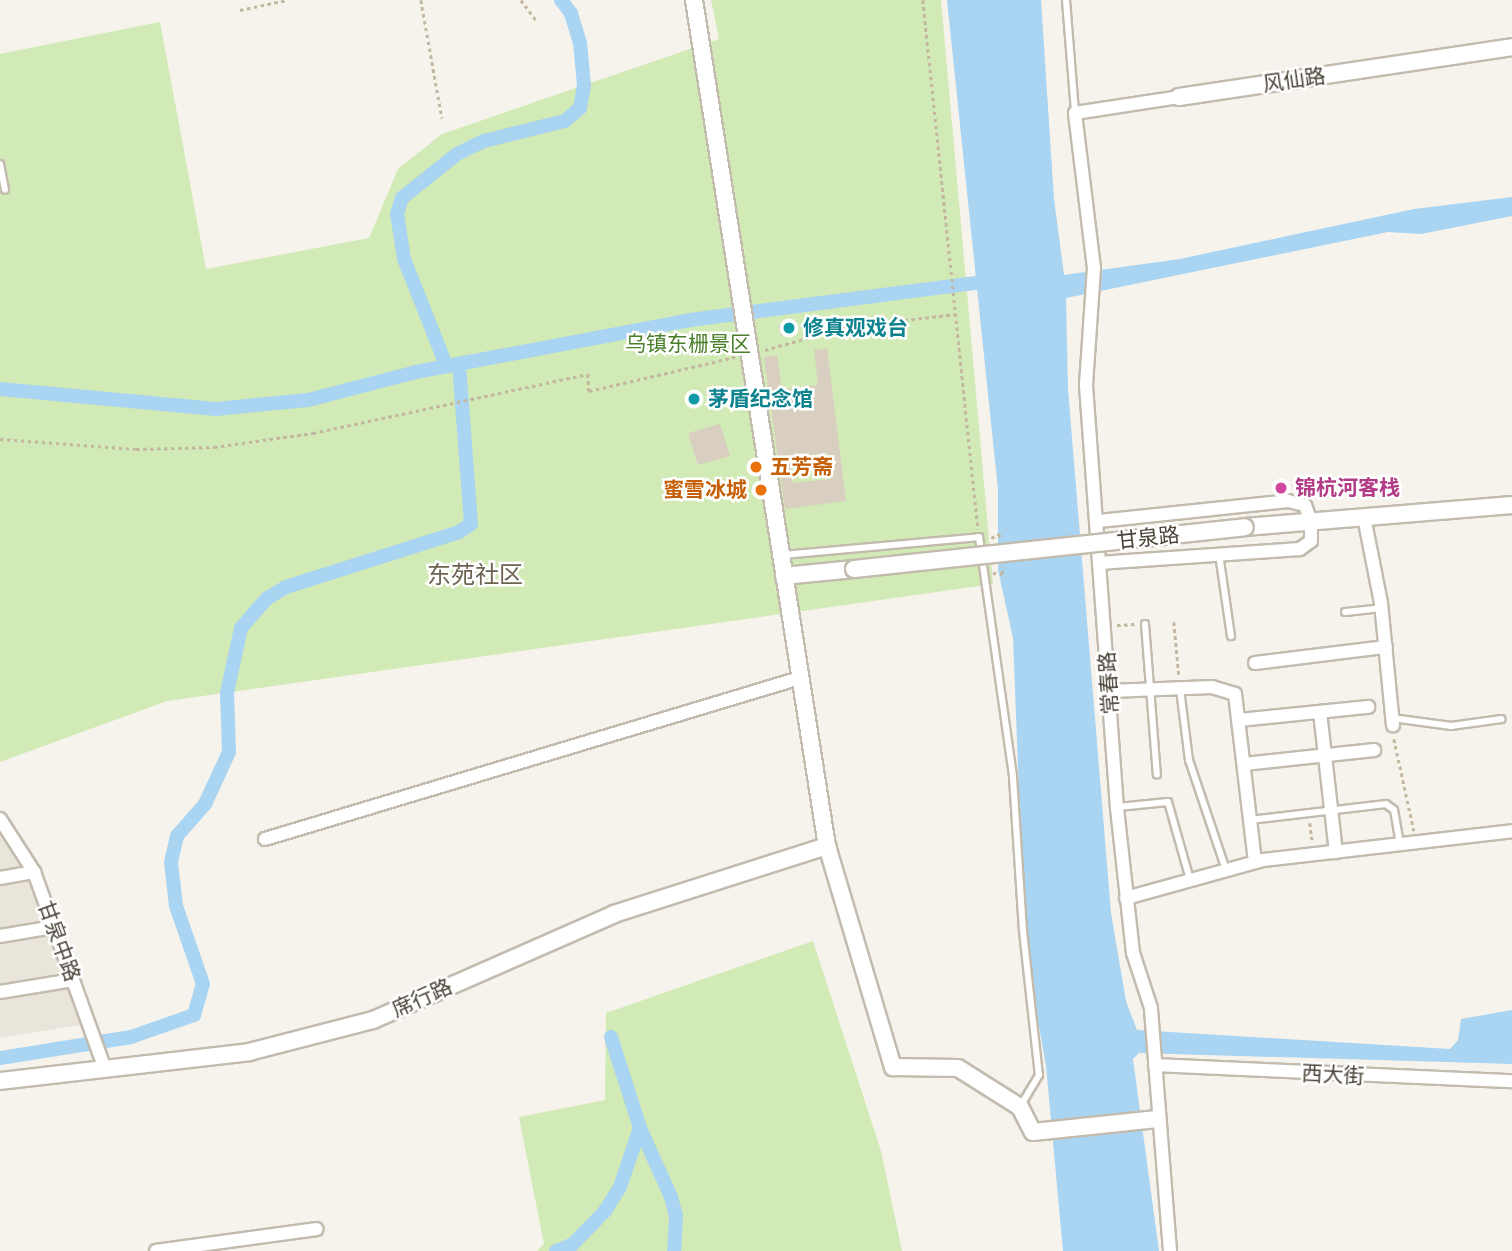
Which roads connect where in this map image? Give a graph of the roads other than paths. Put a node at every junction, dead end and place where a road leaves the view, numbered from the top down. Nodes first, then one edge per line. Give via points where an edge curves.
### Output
1 (694, 0) edge
2 (1066, 0) edge
3 (1512, 47) edge
4 (1179, 97) joint
5 (1075, 113) junction
6 (0, 164) edge
7 (5, 190) dead end
8 (1512, 505) edge
9 (1364, 517) junction
10 (1099, 521) junction
11 (1311, 522) junction
12 (1219, 554) junction
13 (781, 555) junction
14 (1102, 564) junction
15 (784, 576) junction
16 (1382, 608) junction
17 (1346, 612) dead end
18 (1145, 624) road end
19 (1231, 636) dead end
20 (1386, 647) junction
21 (1255, 663) dead end
22 (800, 678) junction
23 (1180, 689) junction
24 (1150, 690) junction
25 (1110, 691) junction
26 (1368, 707) dead end
27 (1320, 712) junction
28 (1502, 719) dead end
29 (1239, 720) junction
30 (1393, 722) joint
31 (1374, 750) dead end
32 (1325, 755) junction
33 (1244, 764) junction
34 (1157, 775) dead end
35 (1117, 808) junction
36 (1332, 810) junction
37 (0, 819) edge
38 (1250, 820) junction
39 (1512, 831) edge
40 (265, 839) dead end
41 (1400, 844) junction
42 (827, 846) junction
43 (1336, 852) junction
44 (1255, 862) junction
45 (1226, 870) junction
46 (34, 872) junction
47 (0, 878) edge
48 (1190, 880) junction
49 (1126, 898) junction
50 (54, 928) junction
51 (0, 936) edge
52 (72, 980) junction
53 (0, 992) edge
54 (102, 1062) junction
55 (1155, 1062) junction
56 (1512, 1080) edge
57 (0, 1081) edge
58 (1020, 1107) junction
59 (1157, 1119) junction
60 (316, 1229) dead end
61 (156, 1251) edge
62 (1170, 1251) edge

1 - 13 street
2 - 5 lane
3 - 4 street, 风仙路
4 - 5 street, 风仙路
5 - 10 street, 常春路 via 1094,268 1086,385
6 - 7 lane
8 - 9 street, 甘泉路
9 - 11 street, 甘泉路
9 - 16 street
10 - 11 street via 1288,501 1305,505
10 - 14 street, 常春路
11 - 12 street via 1311,541 1300,549
11 - 15 street, 甘泉路, bridge
12 - 14 street
12 - 19 lane
13 - 15 street
13 - 58 lane via 979,537 1013,777 1039,1075
14 - 25 street, 常春路
15 - 22 street
16 - 17 lane
16 - 20 street
18 - 24 lane
20 - 21 street
20 - 30 street
22 - 40 street
22 - 42 street
23 - 24 street
23 - 29 street via 1228,689 1235,694
23 - 45 lane via 1189,760
24 - 25 street
24 - 34 lane
25 - 35 street, 常春路
26 - 27 street
27 - 29 street
27 - 32 street
28 - 30 lane via 1451,726
29 - 33 street
31 - 32 street
32 - 33 street
32 - 36 street
33 - 38 street
35 - 48 lane via 1168,802
35 - 49 street, 常春路
36 - 38 lane
36 - 41 lane via 1386,804 1394,810
36 - 43 street
37 - 46 street, 甘泉中路
38 - 44 street
39 - 41 street
41 - 43 street
42 - 54 street, 席行路 via 614,914 373,1020 250,1052
42 - 58 street via 893,1067 958,1068
43 - 44 street
44 - 45 street
45 - 48 street
46 - 47 street
46 - 50 street, 甘泉中路
48 - 49 street
49 - 55 street, 常春路 via 1133,953 1153,1023
50 - 51 street
50 - 52 street, 甘泉中路
52 - 53 street
52 - 54 street, 甘泉中路
54 - 57 street, 席行路
55 - 56 street, 西大街
55 - 59 street, 常春路
58 - 59 street via 1033,1132
59 - 62 street, 常春路
60 - 61 street

